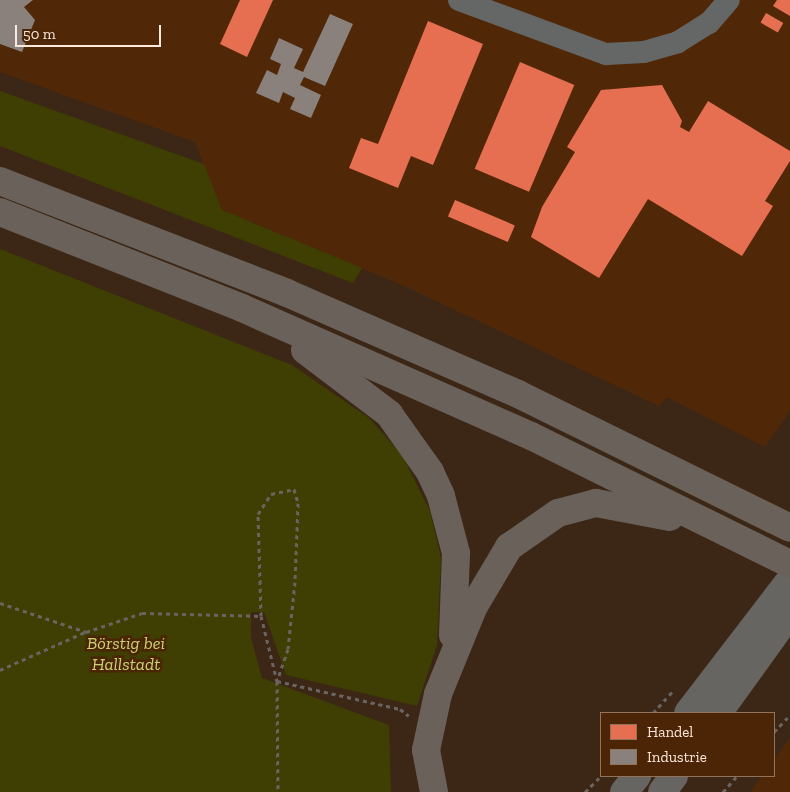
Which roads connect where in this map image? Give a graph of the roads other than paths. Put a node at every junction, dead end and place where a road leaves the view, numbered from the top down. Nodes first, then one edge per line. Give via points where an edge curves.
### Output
1 (459, 0) edge
2 (729, 0) edge
3 (0, 182) edge
4 (0, 212) edge
5 (242, 308) junction
6 (790, 528) edge
7 (745, 541) junction
8 (790, 564) edge
9 (790, 580) edge
10 (790, 613) edge
11 (755, 645) junction
12 (450, 658) junction
13 (689, 712) edge
14 (719, 712) edge
15 (636, 777) edge
16 (673, 777) edge
17 (434, 792) edge
18 (624, 792) edge
19 (662, 792) edge

1 - 2 street via 606,54 644,52 678,42 709,23
3 - 6 highway via 287,293 518,394
4 - 5 highway
5 - 7 highway via 531,436
5 - 12 highway via 368,394 422,458 442,496 456,554 456,615
7 - 8 highway
7 - 12 highway via 626,506 596,504 558,513 526,533 497,562
9 - 11 main road
10 - 11 main road
11 - 13 main road
11 - 14 main road
12 - 17 highway via 426,750
15 - 18 main road
16 - 19 main road

